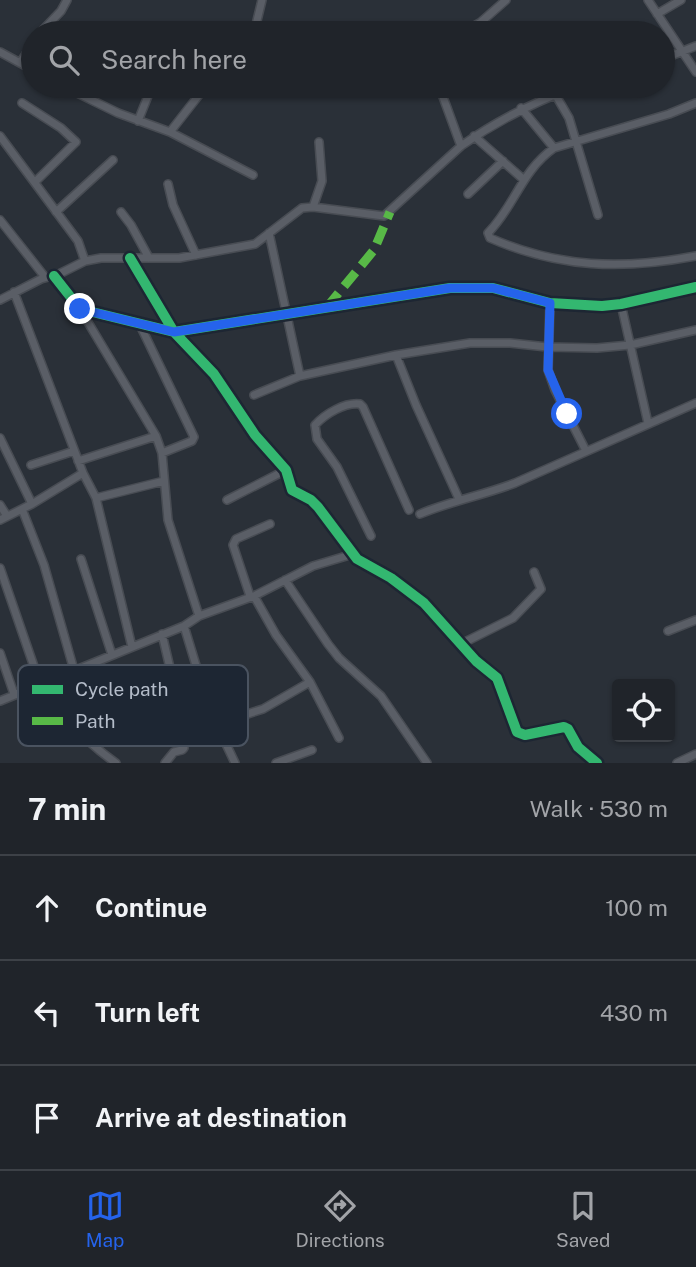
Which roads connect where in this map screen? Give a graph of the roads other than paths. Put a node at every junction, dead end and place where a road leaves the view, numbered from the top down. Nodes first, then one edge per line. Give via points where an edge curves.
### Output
1 (67, 0) edge
2 (262, 0) edge
3 (506, 0) edge
4 (648, 0) edge
5 (681, 0) edge
6 (657, 14) junction
7 (51, 21) edge
8 (257, 21) edge
9 (482, 21) edge
10 (662, 21) edge
11 (675, 40) edge
12 (696, 46) edge
13 (683, 51) junction
14 (0, 52) edge
15 (675, 54) edge
16 (20, 63) edge
17 (696, 72) edge
18 (88, 98) edge
19 (147, 98) edge
20 (197, 98) edge
21 (443, 98) edge
22 (545, 98) edge
23 (557, 98) edge
24 (22, 103) dead end
25 (696, 103) edge
26 (521, 108) junction
27 (138, 121) junction
28 (170, 132) junction
29 (0, 136) edge
30 (474, 136) junction
31 (576, 141) junction
32 (319, 142) dead end
33 (461, 146) junction
34 (554, 148) junction
35 (113, 160) dead end
36 (503, 162) junction
37 (253, 175) dead end
38 (523, 179) junction
39 (35, 182) junction
40 (167, 184) dead end
41 (468, 194) dead end
42 (313, 207) junction
43 (57, 212) junction
44 (121, 212) dead end
45 (598, 215) dead end
46 (1, 226) edge
47 (270, 233) junction
48 (196, 255) junction
49 (696, 256) edge
50 (130, 258) junction
51 (149, 258) junction
52 (85, 261) junction
53 (49, 276) junction
54 (696, 287) edge
55 (14, 292) junction
56 (0, 300) edge
57 (550, 303) junction
58 (621, 304) junction
59 (80, 309) junction
60 (286, 314) junction
61 (140, 325) junction
62 (696, 330) edge
63 (174, 332) junction
64 (630, 345) junction
65 (547, 347) junction
66 (396, 355) junction
67 (300, 376) junction
68 (254, 395) dead end
69 (696, 403) edge
70 (648, 423) junction
71 (156, 436) junction
72 (0, 438) edge
73 (74, 451) junction
74 (586, 451) junction
75 (162, 453) junction
76 (78, 461) junction
77 (32, 465) dead end
78 (286, 470) junction
79 (83, 473) junction
80 (164, 481) junction
81 (96, 498) junction
82 (459, 499) junction
83 (226, 500) dead end
84 (32, 504) junction
85 (0, 505) edge
86 (22, 509) junction
87 (409, 510) dead end
88 (421, 514) dead end
89 (3, 518) edge
90 (270, 524) dead end
91 (371, 536) dead end
92 (353, 554) junction
93 (80, 559) dead end
94 (0, 568) edge
95 (534, 572) dead end
96 (285, 580) junction
97 (252, 596) junction
98 (199, 615) junction
99 (696, 620) edge
100 (184, 625) junction
101 (668, 631) dead end
102 (162, 634) junction
103 (461, 644) junction
104 (132, 647) junction
105 (0, 653) edge
106 (112, 655) junction
107 (33, 665) edge
108 (73, 665) edge
109 (87, 665) edge
110 (169, 665) edge
111 (197, 665) edge
112 (310, 682) junction
113 (18, 692) edge
114 (14, 694) junction
115 (0, 701) edge
116 (248, 714) edge
117 (339, 738) dead end
118 (94, 746) edge
119 (184, 746) edge
120 (226, 746) edge
121 (312, 750) dead end
122 (696, 754) edge
123 (116, 763) edge
124 (165, 763) edge
125 (234, 763) edge
126 (276, 763) edge
127 (427, 763) edge
128 (597, 763) edge
129 (677, 763) edge

1 - 7 street
2 - 8 street
3 - 9 street
4 - 6 street
5 - 6 street
6 - 10 street
11 - 13 street
12 - 13 street
13 - 15 street
13 - 17 street
14 - 16 street
18 - 27 street
19 - 27 street
20 - 28 street
21 - 33 street
22 - 26 street
23 - 31 street
24 - 39 street via 76,142
25 - 31 street
26 - 30 street
26 - 34 street
27 - 28 street
28 - 37 street
29 - 39 street
30 - 33 street
30 - 36 street
31 - 34 street
31 - 45 street
32 - 42 street via 322,181
33 - 42 street via 384,216
34 - 38 street via 538,159
35 - 43 street
36 - 38 street
36 - 41 street
38 - 49 street via 489,238 579,264 642,265
39 - 43 street
40 - 48 street
42 - 47 street via 302,208
43 - 52 street via 78,241
44 - 51 street
46 - 53 street
47 - 48 street via 255,244
47 - 60 street
48 - 51 street
50 - 51 street
50 - 52 street
50 - 63 street
52 - 53 street
53 - 55 street
53 - 59 street
54 - 58 street
55 - 56 street
55 - 73 street
57 - 58 street
57 - 60 street via 478,286
57 - 65 street
58 - 64 street
59 - 61 street
59 - 71 street
60 - 63 street
60 - 67 street
61 - 63 street
61 - 75 street via 194,437
62 - 64 street
63 - 78 street via 214,374 246,423
64 - 65 street
64 - 70 street
65 - 66 street via 470,343
65 - 74 street via 555,390
66 - 67 street
66 - 82 street
67 - 68 street
69 - 70 street
70 - 74 street
71 - 75 street
71 - 76 street
72 - 84 street
73 - 76 street
73 - 77 street
74 - 82 street via 515,484
75 - 80 street
76 - 79 street
78 - 83 street
78 - 92 street via 292,490 311,500
79 - 81 street
79 - 84 street
80 - 81 street
80 - 98 street via 168,520
81 - 104 street
82 - 88 street
84 - 86 street
85 - 89 street
86 - 89 street
86 - 108 street via 44,565
87 - 91 street via 363,407 349,404 323,417 315,425 317,439 337,467
90 - 97 street via 236,539 233,545
92 - 96 street
92 - 103 street via 424,603
93 - 106 street
94 - 107 street
95 - 103 street via 541,589 517,614
96 - 97 street
96 - 127 street via 328,644 381,696
97 - 98 street
97 - 112 street
98 - 100 street
99 - 101 street
100 - 102 street
100 - 111 street
102 - 104 street
102 - 110 street
103 - 128 street via 497,678 517,732 525,735 564,727
104 - 106 street
105 - 114 street
106 - 109 street
112 - 116 street
112 - 117 street
113 - 114 street
114 - 115 street
118 - 123 street
119 - 124 street
120 - 125 street
121 - 126 street
122 - 129 street

